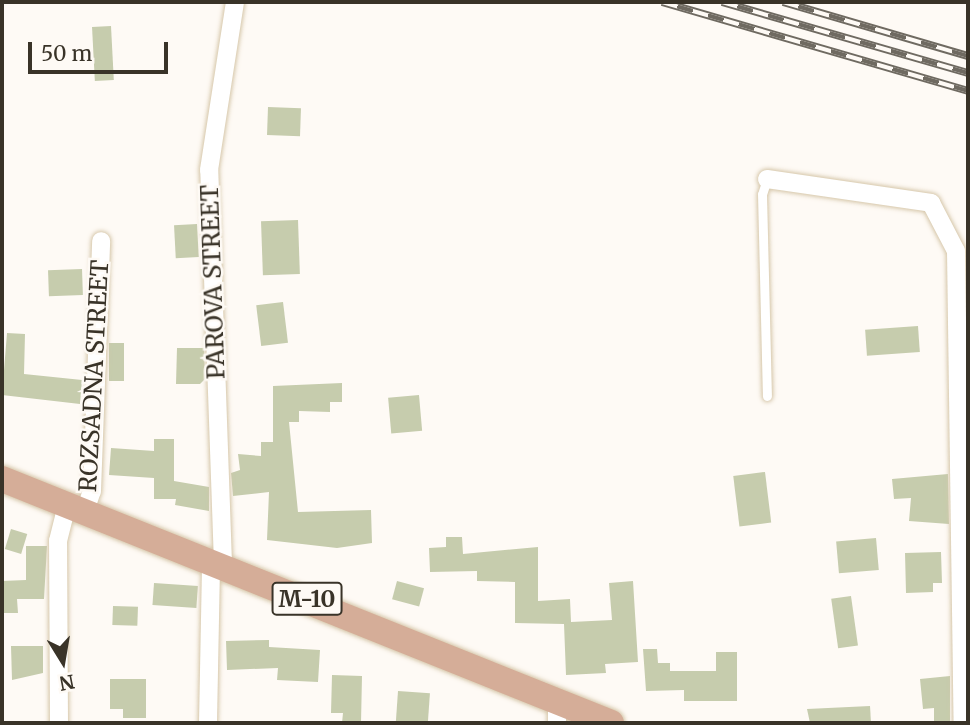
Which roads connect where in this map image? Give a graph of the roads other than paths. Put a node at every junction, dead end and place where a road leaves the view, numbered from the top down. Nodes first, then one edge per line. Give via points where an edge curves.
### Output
1 (235, 2) edge
2 (767, 179) joint
3 (102, 242) dead end
4 (767, 396) dead end
5 (2, 479) edge
6 (76, 508) junction
7 (217, 562) junction
8 (557, 712) edge
9 (59, 723) edge
10 (208, 723) edge
11 (611, 723) edge
12 (963, 723) edge

1 - 7 street, PAROVA STREET via 209,170
2 - 4 lane via 762,194
2 - 12 street via 931,204 956,251
3 - 6 street, ROZSADNA STREET via 92,491
5 - 6 main road, М-10
6 - 7 main road, М-10
6 - 9 street, ROZSADNA STREET via 58,541
7 - 8 main road, М-10
7 - 10 street, PAROVA STREET
8 - 11 main road, М-10

